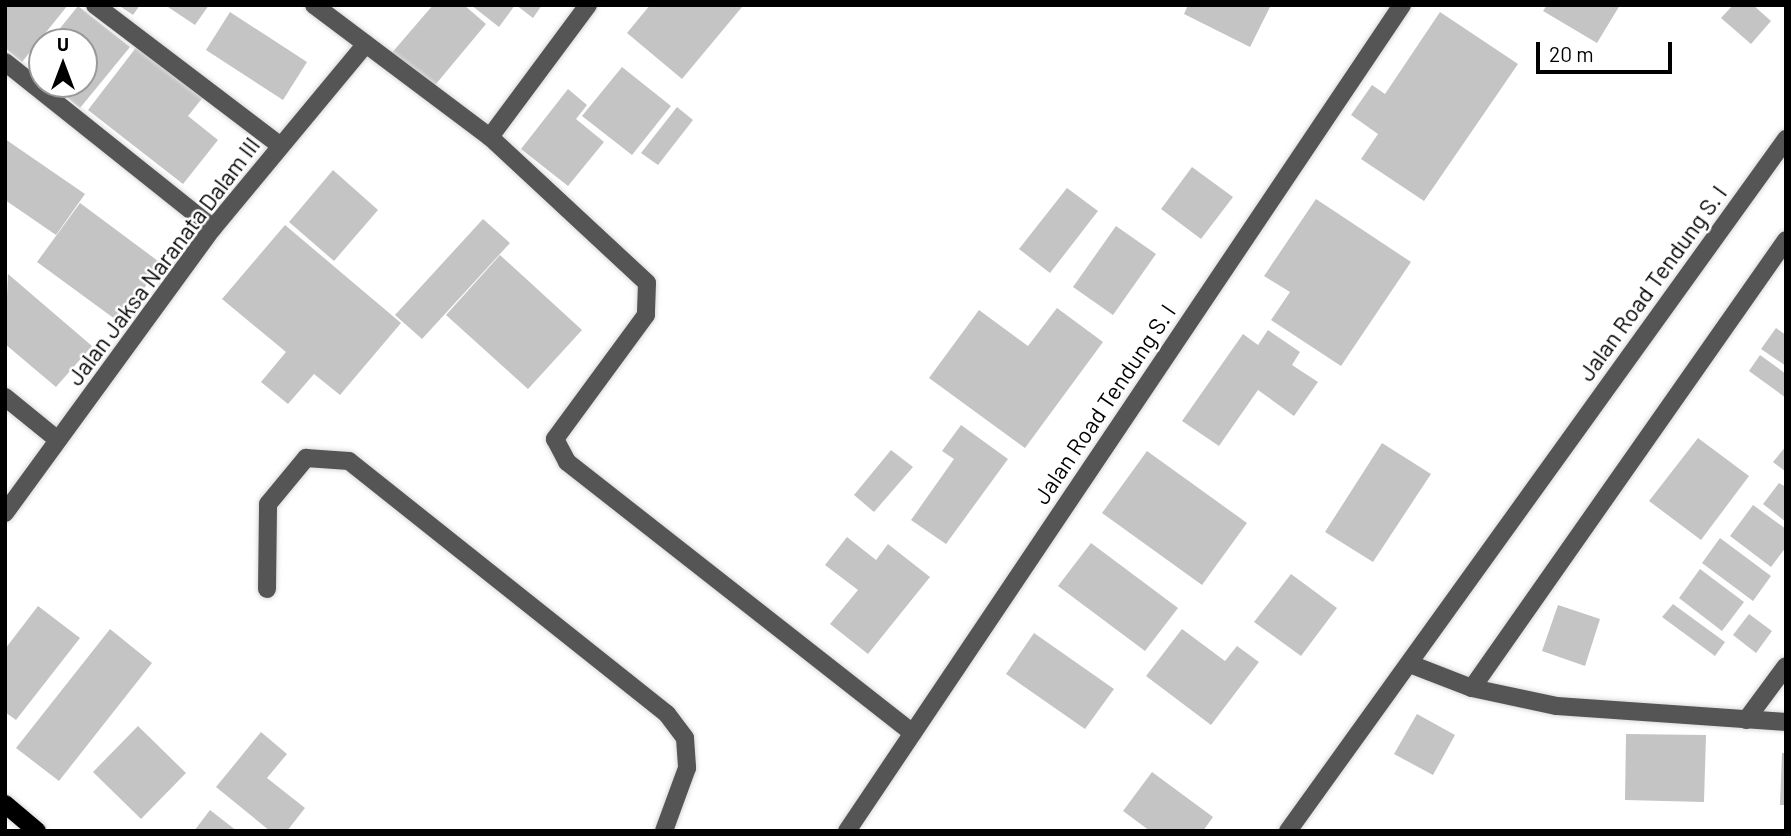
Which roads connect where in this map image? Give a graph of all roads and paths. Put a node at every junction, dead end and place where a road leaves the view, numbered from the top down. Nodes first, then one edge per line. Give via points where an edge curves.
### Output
1 (95, 5) edge
2 (314, 5) edge
3 (588, 5) edge
4 (1402, 5) edge
5 (366, 44) junction
6 (5, 62) edge
7 (490, 137) junction
8 (1786, 139) edge
9 (281, 146) junction
10 (213, 228) junction
11 (1786, 240) edge
12 (5, 397) edge
13 (58, 440) junction
14 (5, 513) edge
15 (267, 589) dead end
16 (1410, 664) junction
17 (1786, 666) edge
18 (1472, 688) junction
19 (1746, 720) junction
20 (1786, 722) edge
21 (912, 733) junction
22 (5, 804) edge
23 (37, 831) edge
24 (664, 831) edge
25 (847, 831) edge
26 (1288, 831) edge

1 - 9 street
2 - 5 street
3 - 7 street
4 - 21 street, Jalan Road Tendung S. I
5 - 7 street
5 - 9 street, Jalan Jaksa Naranata Dalam III
6 - 10 street
7 - 21 street via 647,283 646,315 555,439 559,451
8 - 16 street, Jalan Road Tendung S. I
9 - 10 street, Jalan Jaksa Naranata Dalam III
10 - 13 street, Jalan Jaksa Naranata Dalam III
11 - 18 street
12 - 13 street
13 - 14 street, Jalan Jaksa Naranata Dalam III
15 - 24 street via 268,504 306,458 349,461 667,714 685,738 687,768
16 - 18 street
16 - 26 street, Jalan Road Tendung S. I
17 - 19 street
18 - 19 street via 1557,706
19 - 20 street
21 - 25 street, Jalan Road Tendung S. I
22 - 23 main road

